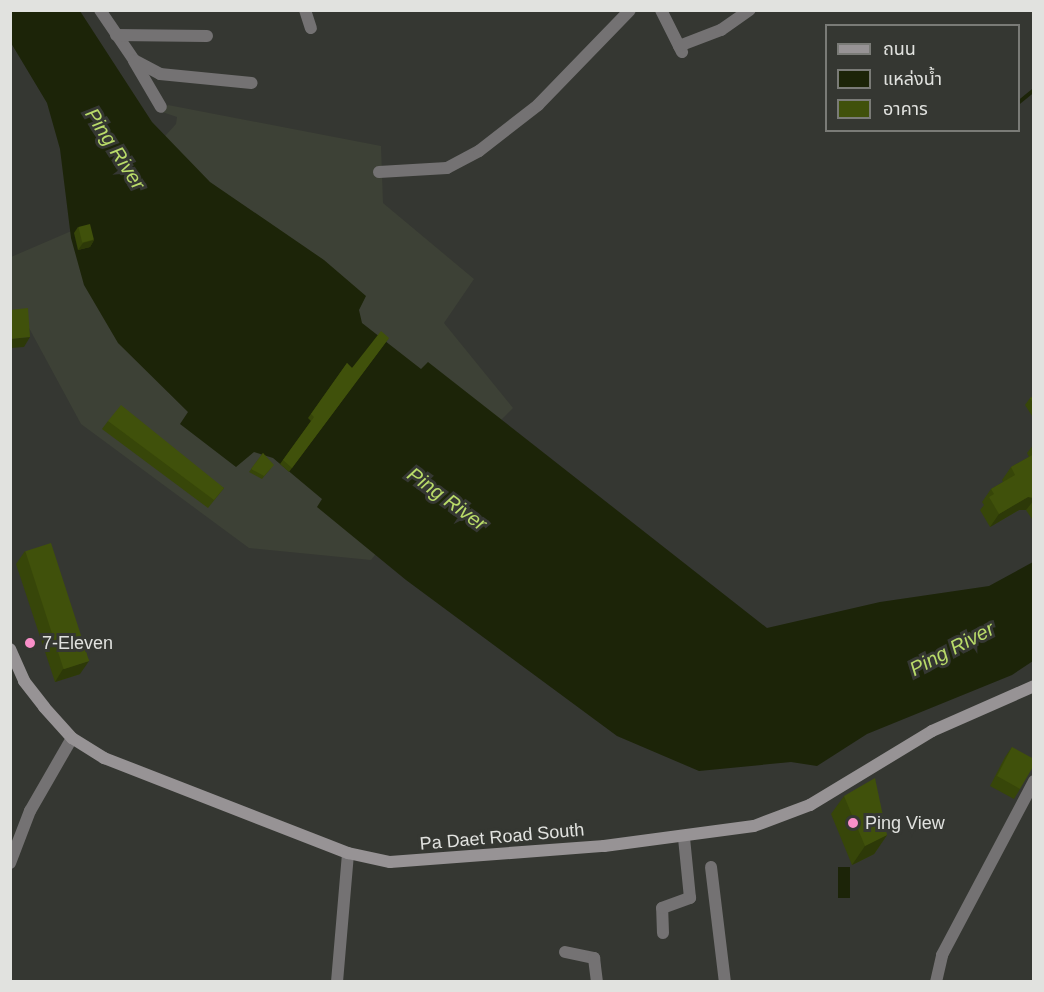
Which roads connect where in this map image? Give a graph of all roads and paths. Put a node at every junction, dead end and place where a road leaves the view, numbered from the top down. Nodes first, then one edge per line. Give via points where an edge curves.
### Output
1 (100, 10) edge
2 (305, 10) edge
3 (630, 10) edge
4 (661, 10) edge
5 (750, 10) edge
6 (311, 28) dead end
7 (116, 35) junction
8 (207, 36) dead end
9 (134, 60) junction
10 (252, 83) dead end
11 (160, 107) dead end
12 (379, 172) dead end
13 (10, 649) edge
14 (1034, 686) edge
15 (72, 738) junction
16 (1034, 782) edge
17 (684, 838) junction
18 (348, 854) junction
19 (10, 863) edge
20 (711, 867) dead end
21 (663, 933) dead end
22 (565, 952) dead end
23 (337, 981) edge
24 (597, 981) edge
25 (725, 981) edge
26 (936, 981) edge

1 - 7 street
2 - 6 street
3 - 12 street via 538,105 479,151 447,168
4 - 5 street via 681,50
7 - 8 street
7 - 9 street
9 - 10 street via 160,74
9 - 11 street
13 - 15 street, Pa Daet Road South via 24,681
14 - 17 street, Pa Daet Road South via 932,731 810,805 754,826
15 - 18 street, Pa Daet Road South via 104,758
15 - 19 street via 30,811
16 - 26 street via 942,955
17 - 18 street, Pa Daet Road South via 415,863
17 - 21 street via 690,898 662,908
18 - 23 street
20 - 25 street
22 - 24 street via 594,958

